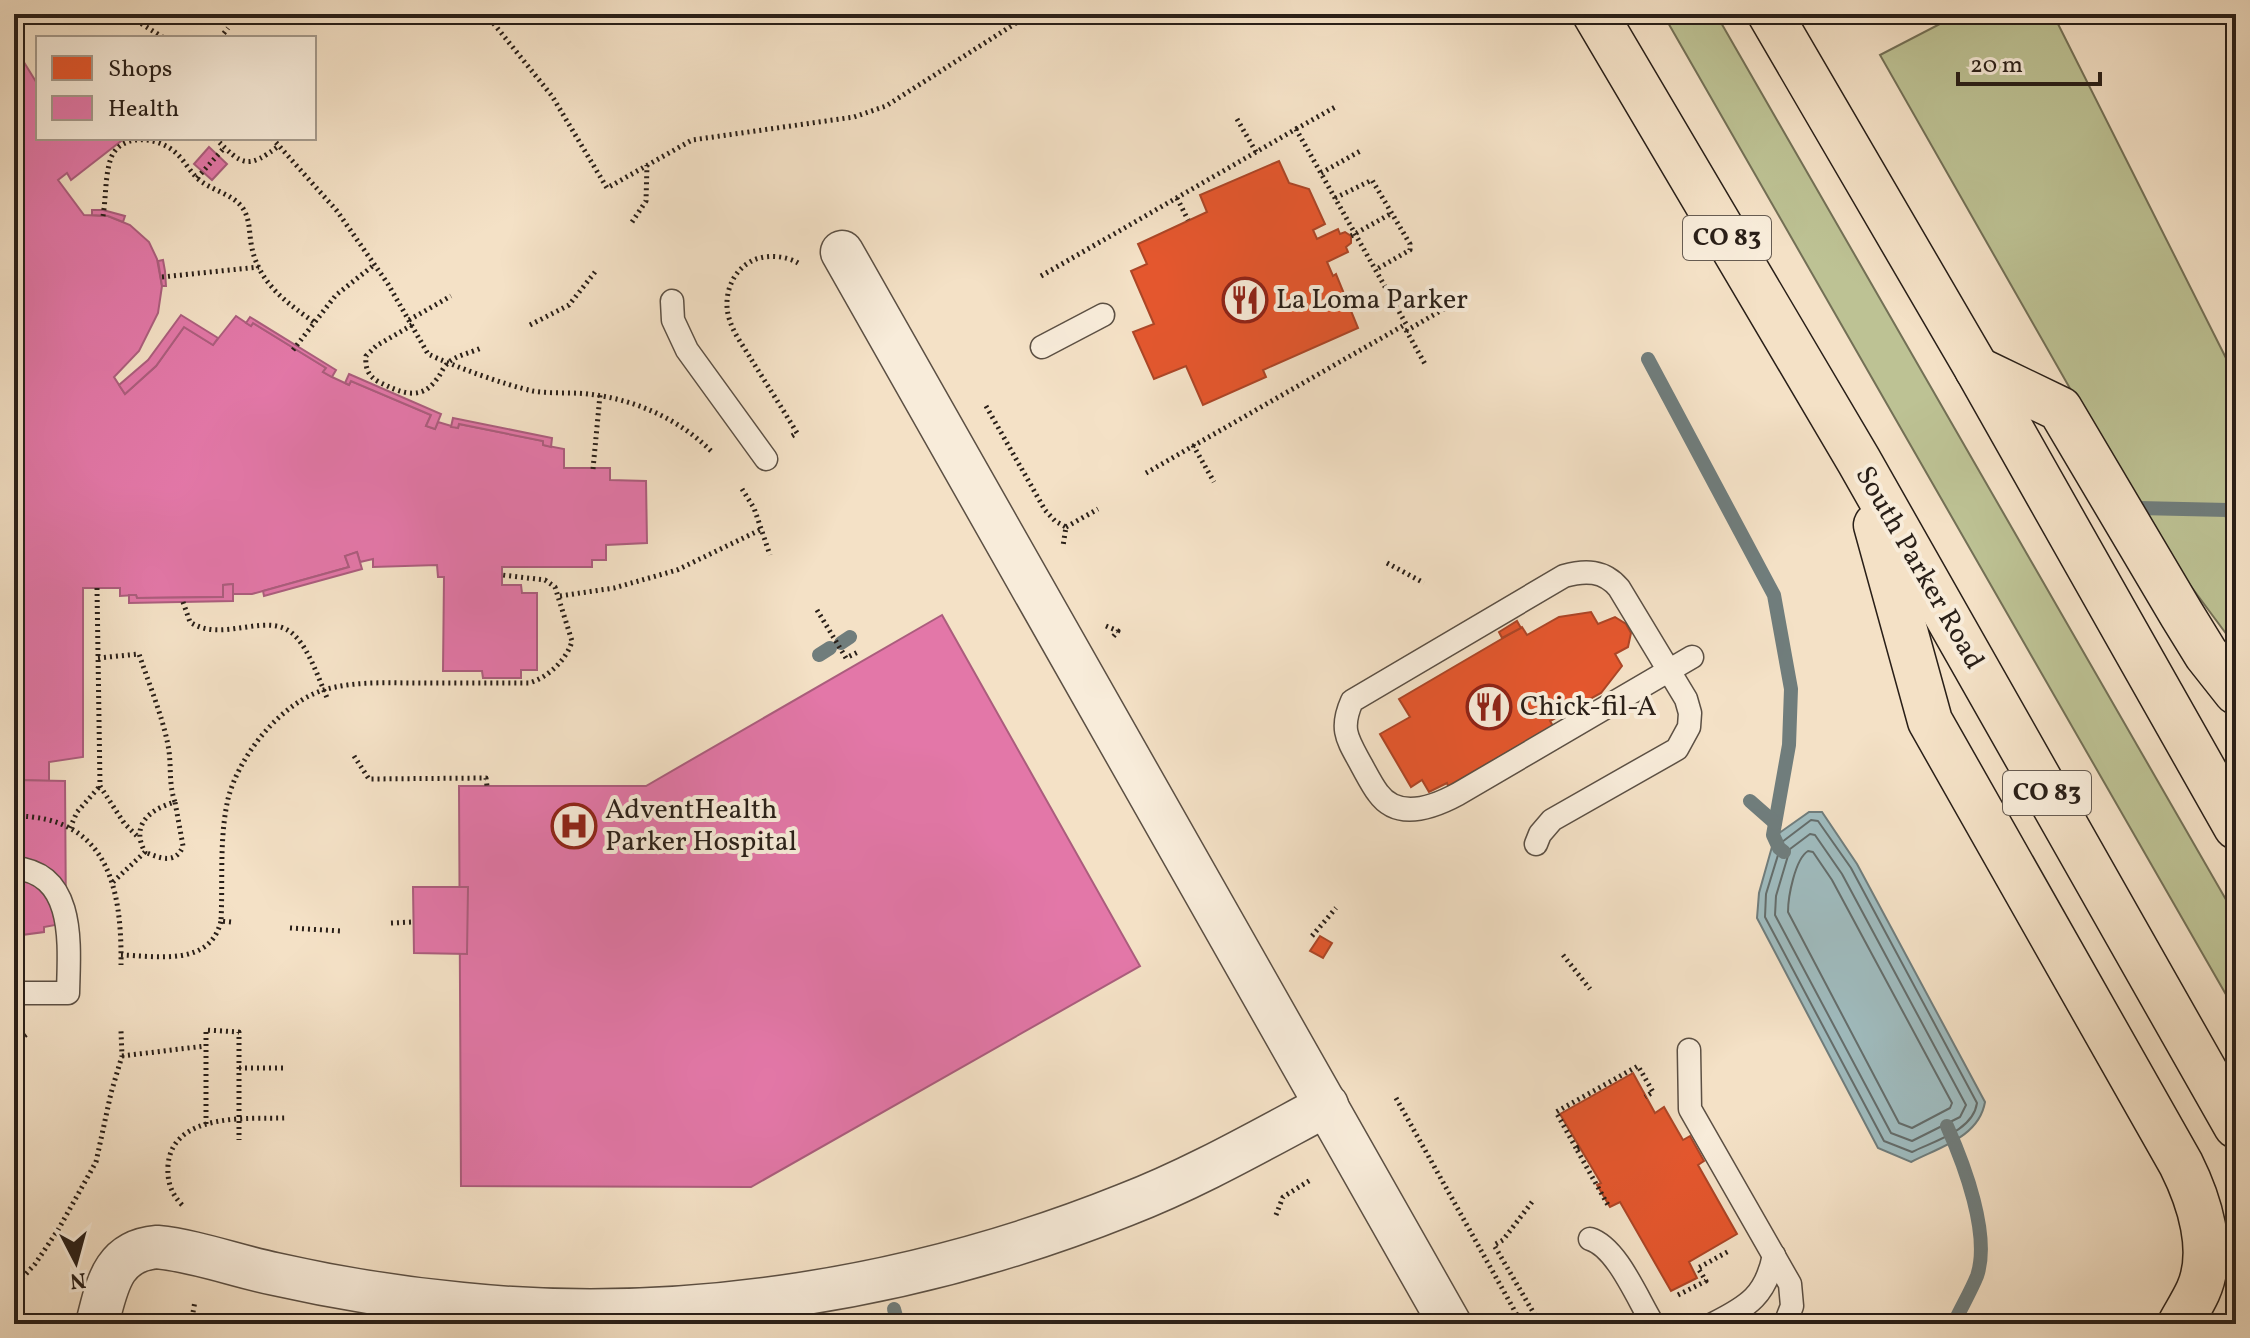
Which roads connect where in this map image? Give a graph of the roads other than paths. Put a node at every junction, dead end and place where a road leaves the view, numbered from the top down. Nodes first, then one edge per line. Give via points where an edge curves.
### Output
1 (1595, 14) edge
2 (1770, 14) edge
3 (842, 252) dead end
4 (672, 301) dead end
5 (1103, 315) dead end
6 (1042, 347) dead end
7 (1977, 369) junction
8 (766, 459) dead end
9 (1859, 461) junction
10 (1692, 657) dead end
11 (1669, 670) junction
12 (2236, 692) edge
13 (2236, 827) edge
14 (1536, 844) dead end
15 (14, 868) edge
16 (14, 993) edge
17 (1689, 1050) dead end
18 (1327, 1105) junction
19 (2236, 1126) edge
20 (1590, 1239) dead end
21 (1774, 1255) junction
22 (97, 1324) edge
23 (1450, 1324) edge
24 (1653, 1324) edge
25 (1713, 1324) edge
26 (1785, 1324) edge
27 (2180, 1324) edge

1 - 9 highway, South Parker Road / CO 83
2 - 7 highway
3 - 18 street
4 - 8 lane via 673,320 687,350
5 - 6 lane
7 - 12 highway via 2060,409 2206,654
7 - 13 highway
9 - 19 highway, South Parker Road / CO 83
9 - 27 highway via 1930,721 2199,1203 2204,1273
10 - 11 lane
11 - 11 lane via 1614,582 1594,572 1573,574 1358,696 1348,710 1345,731 1382,798 1405,809 1426,808
11 - 14 lane via 1689,706 1682,743 1552,820
15 - 16 lane via 45,879 68,928 68,993
17 - 21 lane via 1690,1109
18 - 22 street via 1181,1180 1086,1221 958,1261 853,1285 664,1308 528,1309 341,1288 157,1247 144,1248 121,1262 107,1286
18 - 23 street
20 - 24 lane via 1612,1255
21 - 25 lane via 1769,1278 1756,1299
21 - 26 lane via 1793,1295

